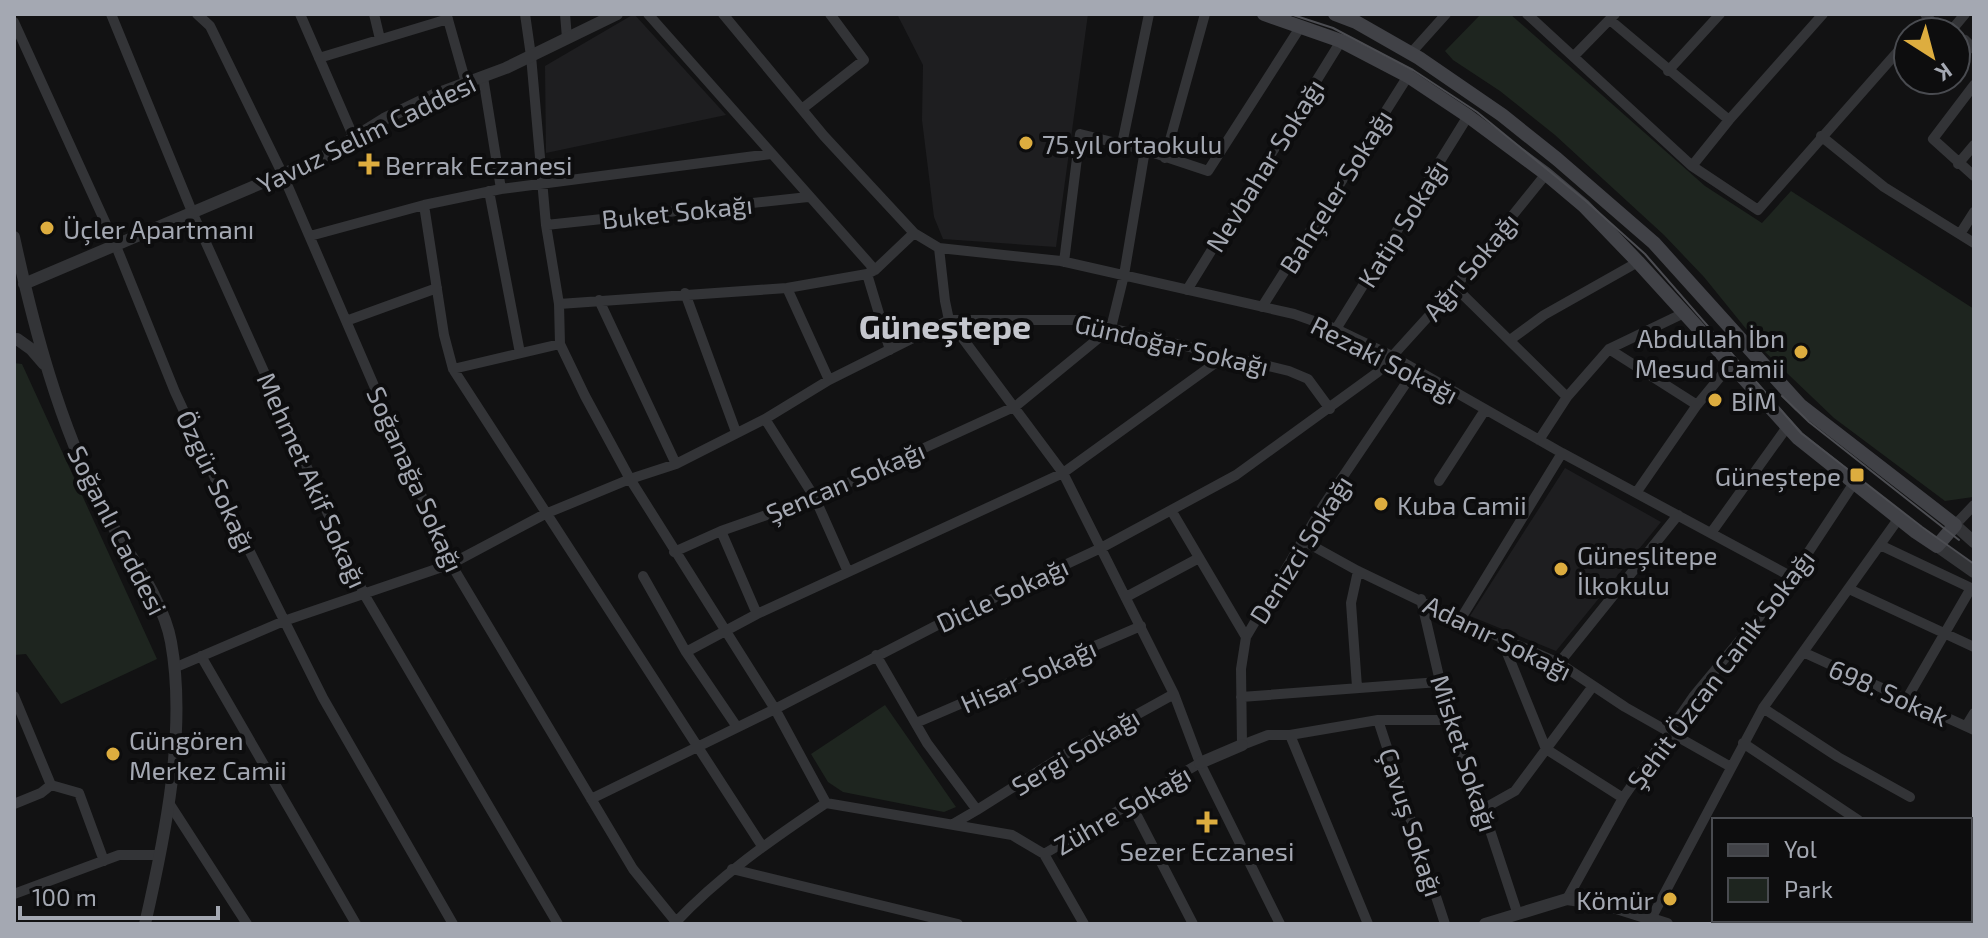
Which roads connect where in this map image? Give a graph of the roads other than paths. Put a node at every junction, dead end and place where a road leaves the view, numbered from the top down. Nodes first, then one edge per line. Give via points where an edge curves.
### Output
1 (111, 14) edge
2 (197, 14) edge
3 (300, 14) edge
4 (374, 14) edge
5 (525, 14) edge
6 (565, 14) edge
7 (617, 14) edge
8 (648, 14) edge
9 (723, 14) edge
10 (830, 14) edge
11 (1149, 14) edge
12 (1205, 14) edge
13 (1264, 14) edge
14 (1335, 14) edge
15 (1446, 14) edge
16 (1720, 14) edge
17 (1823, 14) edge
18 (1529, 15) edge
19 (447, 17) edge
20 (1613, 17) edge
21 (14, 22) edge
22 (1301, 26) junction
23 (567, 38) junction
24 (380, 39) junction
25 (1341, 41) junction
26 (1411, 53) junction
27 (1575, 55) junction
28 (531, 56) junction
29 (319, 58) junction
30 (1892, 58) edge
31 (1668, 71) junction
32 (1408, 76) junction
33 (483, 77) junction
34 (466, 83) junction
35 (1974, 85) edge
36 (802, 109) junction
37 (1468, 116) junction
38 (1729, 120) junction
39 (1821, 136) junction
40 (354, 138) junction
41 (1122, 144) junction
42 (1974, 145) edge
43 (1145, 150) junction
44 (771, 154) junction
45 (1165, 158) junction
46 (1958, 164) junction
47 (1692, 166) junction
48 (1546, 174) junction
49 (283, 175) junction
50 (1974, 176) edge
51 (542, 182) junction
52 (501, 189) junction
53 (489, 191) junction
54 (808, 197) junction
55 (424, 205) junction
56 (1974, 212) edge
57 (193, 214) junction
58 (546, 225) junction
59 (914, 233) junction
60 (1960, 234) junction
61 (310, 236) junction
62 (14, 237) edge
63 (1974, 243) edge
64 (116, 246) junction
65 (939, 248) junction
66 (1064, 262) junction
67 (1638, 262) junction
68 (871, 272) junction
69 (1124, 275) junction
70 (24, 284) junction
71 (1455, 287) junction
72 (437, 288) junction
73 (787, 288) junction
74 (1187, 290) junction
75 (685, 293) junction
76 (599, 300) junction
77 (559, 304) junction
78 (1262, 307) junction
79 (1684, 313) junction
80 (949, 320) junction
81 (346, 321) junction
82 (1111, 328) junction
83 (1336, 329) junction
84 (14, 340) edge
85 (1510, 340) junction
86 (560, 344) junction
87 (1609, 349) junction
88 (890, 350) junction
89 (520, 353) junction
90 (1225, 356) junction
91 (1392, 356) junction
92 (1730, 365) junction
93 (48, 369) junction
94 (453, 369) junction
95 (1415, 370) junction
96 (829, 380) junction
97 (1567, 397) junction
98 (1697, 405) junction
99 (1016, 406) junction
100 (1330, 409) junction
101 (1485, 410) junction
102 (765, 419) junction
103 (1787, 427) junction
104 (736, 432) junction
105 (1539, 440) junction
106 (1562, 453) junction
107 (676, 464) junction
108 (1063, 473) junction
109 (630, 479) junction
110 (1439, 481) dead end
111 (1854, 483) junction
112 (1636, 493) junction
113 (815, 498) junction
114 (1974, 505) edge
115 (1171, 510) junction
116 (545, 514) junction
117 (1678, 515) junction
118 (1899, 518) junction
119 (1964, 522) edge
120 (721, 531) junction
121 (1711, 533) junction
122 (1302, 540) junction
123 (1974, 542) edge
124 (1880, 545) junction
125 (1937, 546) junction
126 (1101, 548) junction
127 (674, 552) junction
128 (1199, 558) junction
129 (451, 564) junction
130 (1358, 571) junction
131 (848, 572) junction
132 (1974, 572) edge
133 (643, 576) dead end
134 (1792, 577) junction
135 (1849, 589) junction
136 (364, 594) junction
137 (1126, 597) junction
138 (1421, 599) junction
139 (757, 614) junction
140 (1460, 620) junction
141 (284, 621) junction
142 (1141, 626) junction
143 (727, 632) junction
144 (1946, 633) junction
145 (1246, 637) junction
146 (1501, 638) junction
147 (1974, 647) edge
148 (686, 652) junction
149 (1805, 653) junction
150 (876, 655) junction
151 (201, 656) junction
152 (1559, 663) junction
153 (174, 668) junction
154 (1439, 682) junction
155 (1593, 686) junction
156 (1357, 687) junction
157 (1174, 694) junction
158 (14, 696) edge
159 (1241, 697) junction
160 (1906, 700) junction
161 (1763, 708) junction
162 (775, 709) junction
163 (1974, 713) edge
164 (1378, 720) junction
165 (1449, 720) junction
166 (916, 723) junction
167 (737, 727) junction
168 (1970, 728) edge
169 (1669, 731) junction
170 (1290, 735) junction
171 (1743, 743) junction
172 (1242, 745) junction
173 (698, 746) junction
174 (1546, 749) junction
175 (1200, 763) junction
176 (1731, 767) junction
177 (51, 785) junction
178 (1910, 797) dead end
179 (1623, 798) junction
180 (591, 799) junction
181 (169, 803) junction
182 (826, 803) junction
183 (14, 804) edge
184 (1131, 804) junction
185 (1483, 809) junction
186 (977, 810) junction
187 (1855, 818) edge
188 (953, 824) junction
189 (762, 846) junction
190 (1044, 854) junction
191 (160, 855) junction
192 (104, 861) junction
193 (732, 869) junction
194 (14, 894) edge
195 (1567, 899) junction
196 (1516, 909) junction
197 (1652, 917) junction
198 (918, 919) edge
199 (675, 923) edge
200 (145, 924) edge
201 (247, 924) edge
202 (356, 924) edge
203 (453, 924) edge
204 (558, 924) edge
205 (958, 924) edge
206 (1084, 924) edge
207 (1193, 924) edge
208 (1280, 924) edge
209 (1368, 924) edge
210 (1445, 924) edge
211 (1485, 924) edge
212 (1667, 924) edge

1 - 57 street, Mehmet Akif Sokağı
2 - 49 street, Soğanağa Sokağı via 210,26
3 - 29 street
4 - 24 street
5 - 28 street
6 - 23 street
7 - 23 street, Yavuz Selim Caddesi
8 - 44 street
9 - 36 street, Rezaki Sokağı
10 - 36 street via 864,60
11 - 41 street
12 - 45 street
13 - 22 main road
14 - 26 main road
15 - 26 street
16 - 31 street
17 - 38 street
18 - 27 street
19 - 24 street
19 - 34 street
20 - 27 street
20 - 31 street
21 - 64 street, Özgür Sokağı
22 - 25 main road
22 - 45 street via 1208,171
23 - 28 street, Yavuz Selim Caddesi
24 - 29 street
25 - 32 main road
25 - 74 street, Nevbahar Sokağı
26 - 119 main road via 1502,115 1654,243 1800,405
27 - 47 street
28 - 33 street, Yavuz Selim Caddesi
28 - 51 street
29 - 40 street
30 - 39 street
31 - 38 street
32 - 37 main road
32 - 78 street, Bahçeler Sokağı
33 - 34 street, Yavuz Selim Caddesi
33 - 52 street
34 - 40 street, Yavuz Selim Caddesi
35 - 46 street via 1933,139
36 - 59 street, Rezaki Sokağı
37 - 48 main road
37 - 83 street, Katip Sokağı
38 - 47 street
39 - 47 street via 1758,210
39 - 60 street via 1884,187
40 - 49 street, Yavuz Selim Caddesi
41 - 43 street
41 - 66 street via 1080,134
42 - 46 street
43 - 45 street
43 - 69 street
44 - 51 street
44 - 54 street
46 - 50 street
48 - 67 main road
48 - 71 street, Ağrı Sokağı
49 - 57 street, Yavuz Selim Caddesi
49 - 61 street, Soğanağa Sokağı
51 - 52 street
51 - 58 street
52 - 53 street
53 - 55 street
53 - 89 street
54 - 58 street, Buket Sokağı
54 - 68 street
55 - 61 street
55 - 72 street
56 - 60 street
57 - 64 street, Yavuz Selim Caddesi
57 - 136 street, Mehmet Akif Sokağı
58 - 77 street
59 - 65 street, Rezaki Sokağı
59 - 68 street
60 - 63 street
61 - 81 street, Soğanağa Sokağı
62 - 70 street, Soğanlı Caddesi
64 - 70 street, Yavuz Selim Caddesi
64 - 141 street, Özgür Sokağı via 175,392
65 - 66 street, Rezaki Sokağı
65 - 80 street
66 - 69 street, Rezaki Sokağı
67 - 79 main road
67 - 85 street
68 - 73 street
68 - 88 street
69 - 74 street, Rezaki Sokağı
69 - 82 street
70 - 93 street, Soğanlı Caddesi
71 - 85 street
71 - 91 street, Ağrı Sokağı
72 - 81 street
72 - 94 street
73 - 75 street
73 - 96 street
74 - 78 street, Rezaki Sokağı
75 - 76 street
75 - 104 street
76 - 77 street
76 - 107 street
77 - 86 street
78 - 83 street, Rezaki Sokağı
79 - 87 street
79 - 92 main road
80 - 82 street, Gündoğar Sokağı via 1077,320
80 - 88 street
80 - 99 street
81 - 129 street, Soğanağa Sokağı
82 - 90 street, Gündoğar Sokağı
82 - 99 street, Şencan Sokağı
83 - 91 street, Rezaki Sokağı
84 - 93 street via 31,349
85 - 97 street
86 - 89 street
86 - 109 street
87 - 97 street
87 - 98 street
88 - 96 street
89 - 94 street
90 - 100 street, Gündoğar Sokağı via 1308,379
90 - 108 street
91 - 95 street, Rezaki Sokağı
91 - 100 street, Dicle Sokağı
92 - 98 street
92 - 103 main road
93 - 153 street, Soğanlı Caddesi via 91,485 152,591 171,639
94 - 116 street
95 - 101 street, Rezaki Sokağı
95 - 122 street, Denizci Sokağı
96 - 102 street
97 - 105 street
98 - 112 street
99 - 108 street
99 - 113 street, Şencan Sokağı
100 - 115 street, Dicle Sokağı via 1236,475
101 - 105 street, Rezaki Sokağı
101 - 110 street
102 - 104 street
102 - 113 street
103 - 111 main road
103 - 121 street
104 - 107 street
105 - 106 street, Rezaki Sokağı
106 - 112 street, Rezaki Sokağı
106 - 140 street
107 - 109 street
108 - 126 street
108 - 131 street
109 - 116 street
109 - 127 street
111 - 118 main road
111 - 134 street, Şehit Özcan Canik Sokağı
112 - 117 street, Rezaki Sokağı
113 - 120 street, Şencan Sokağı
113 - 131 street
114 - 119 street
115 - 126 street, Dicle Sokağı
115 - 128 street
116 - 129 street
116 - 173 street
117 - 121 street, Rezaki Sokağı
117 - 152 street
118 - 124 street
118 - 125 main road
119 - 123 street
119 - 125 main road
120 - 127 street, Şencan Sokağı
120 - 139 street
121 - 134 street, Rezaki Sokağı
122 - 130 street, Adanır Sokağı
122 - 145 street, Denizci Sokağı
124 - 135 street
124 - 144 street via 1971,588
125 - 132 street
126 - 137 street
126 - 150 street, Dicle Sokağı
127 - 143 street
128 - 137 street
128 - 145 street
129 - 136 street
129 - 180 street, Soğanağa Sokağı
130 - 138 street, Adanır Sokağı
130 - 156 street via 1351,603
131 - 139 street
133 - 148 street
134 - 169 street, Şehit Özcan Canik Sokağı
135 - 144 street
135 - 149 street
136 - 141 street
136 - 204 street, Mehmet Akif Sokağı
137 - 142 street
138 - 140 street, Adanır Sokağı
138 - 154 street, Misket Sokağı
139 - 143 street
140 - 146 street, Adanır Sokağı
141 - 151 street
141 - 203 street, Özgür Sokağı
142 - 157 street
142 - 166 street, Hisar Sokağı
143 - 148 street
143 - 162 street
144 - 147 street
144 - 160 street
145 - 159 street, Denizci Sokağı
146 - 152 street, Adanır Sokağı
146 - 174 street
148 - 167 street
149 - 160 street, 698. Sokak
149 - 161 street
150 - 162 street, Dicle Sokağı
150 - 166 street
151 - 153 street
151 - 202 street
152 - 155 street, Adanır Sokağı
153 - 181 street, Soğanlı Caddesi
154 - 156 street
154 - 165 street, Misket Sokağı
155 - 169 street, Adanır Sokağı
155 - 174 street
156 - 159 street
157 - 175 street
157 - 186 street, Sergi Sokağı
158 - 177 street
159 - 172 street, Denizci Sokağı
160 - 168 street, 698. Sokak
161 - 171 street
161 - 178 street
162 - 167 street, Dicle Sokağı
162 - 182 street
163 - 168 street
164 - 165 street
164 - 170 street
164 - 210 street, Çavuş Sokağı
165 - 185 street, Misket Sokağı
166 - 186 street
167 - 173 street, Dicle Sokağı
169 - 176 street, Adanır Sokağı
169 - 179 street, Şehit Özcan Canik Sokağı
170 - 172 street via 1268,735
170 - 209 street
171 - 176 street
171 - 187 street
172 - 175 street
173 - 180 street, Dicle Sokağı
173 - 189 street
174 - 179 street
174 - 185 street via 1515,791
175 - 184 street, Zühre Sokağı
175 - 208 street
176 - 197 street
177 - 183 street
177 - 192 street via 79,793
179 - 195 street, Şehit Özcan Canik Sokağı
180 - 199 street, Soğanağa Sokağı via 633,869
181 - 191 street, Soğanlı Caddesi
181 - 201 street
182 - 188 street
182 - 189 street
184 - 190 street, Zühre Sokağı
184 - 207 street
185 - 196 street, Misket Sokağı
186 - 188 street, Sergi Sokağı
188 - 190 street via 1012,835
189 - 193 street
190 - 206 street
191 - 192 street via 119,855
191 - 200 street, Soğanlı Caddesi
192 - 194 street
193 - 198 street
193 - 199 street
195 - 196 street
195 - 197 street
196 - 211 street
197 - 212 street
198 - 205 street

